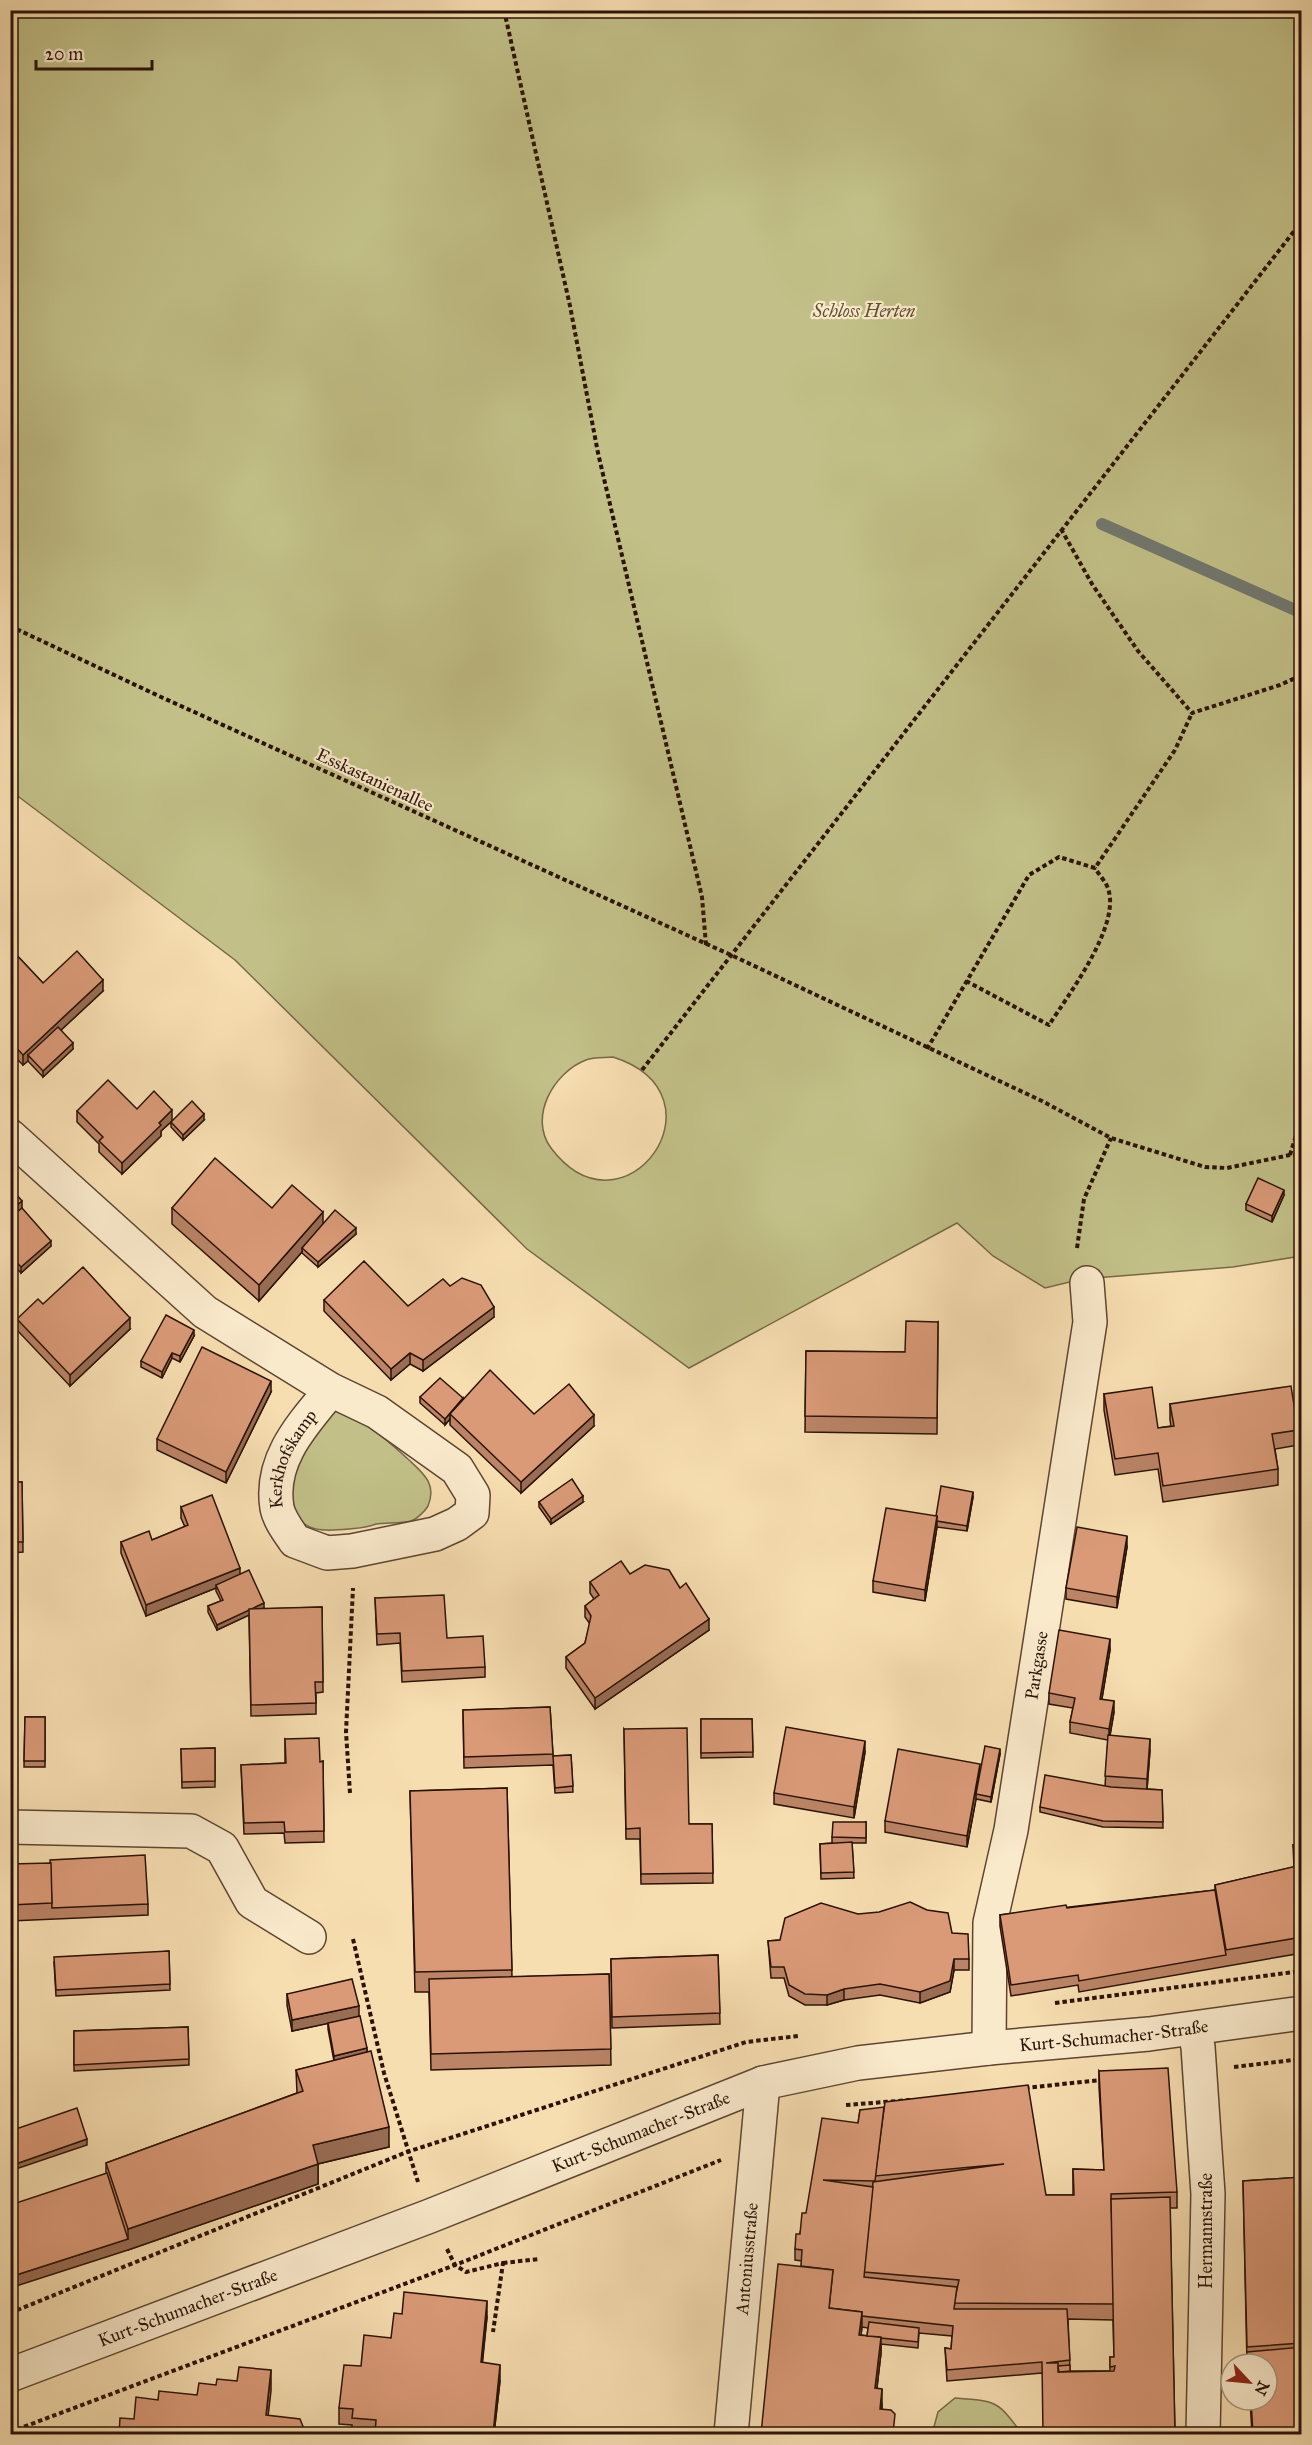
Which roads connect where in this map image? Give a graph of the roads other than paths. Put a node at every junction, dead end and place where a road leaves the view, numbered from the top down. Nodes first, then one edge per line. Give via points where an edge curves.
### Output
1 (10, 1136) edge
2 (1087, 1283) road end
3 (331, 1390) junction
4 (10, 1827) edge
5 (309, 1937) dead end
6 (1302, 2013) edge
7 (1194, 2028) junction
8 (989, 2048) junction
9 (763, 2083) junction
10 (10, 2375) edge
11 (731, 2434) edge
12 (1203, 2434) edge

1 - 3 street, Kerkhofskamp via 205,1312
2 - 8 street, Parkgasse via 1090,1322 1011,1830 990,1923
3 - 3 street, Kerkhofskamp via 377,1412 457,1469 473,1495 472,1513 435,1534 352,1551 327,1553 295,1541 277,1510 278,1467 300,1426
4 - 5 street via 191,1831 222,1848 252,1902
6 - 7 street, Kurt-Schumacher-Straße
7 - 8 street, Kurt-Schumacher-Straße
7 - 12 street, Hermannstraße via 1208,2194
8 - 9 street, Kurt-Schumacher-Straße via 858,2063
9 - 10 street, Kurt-Schumacher-Straße via 430,2216
9 - 11 street, Antoniusstraße

